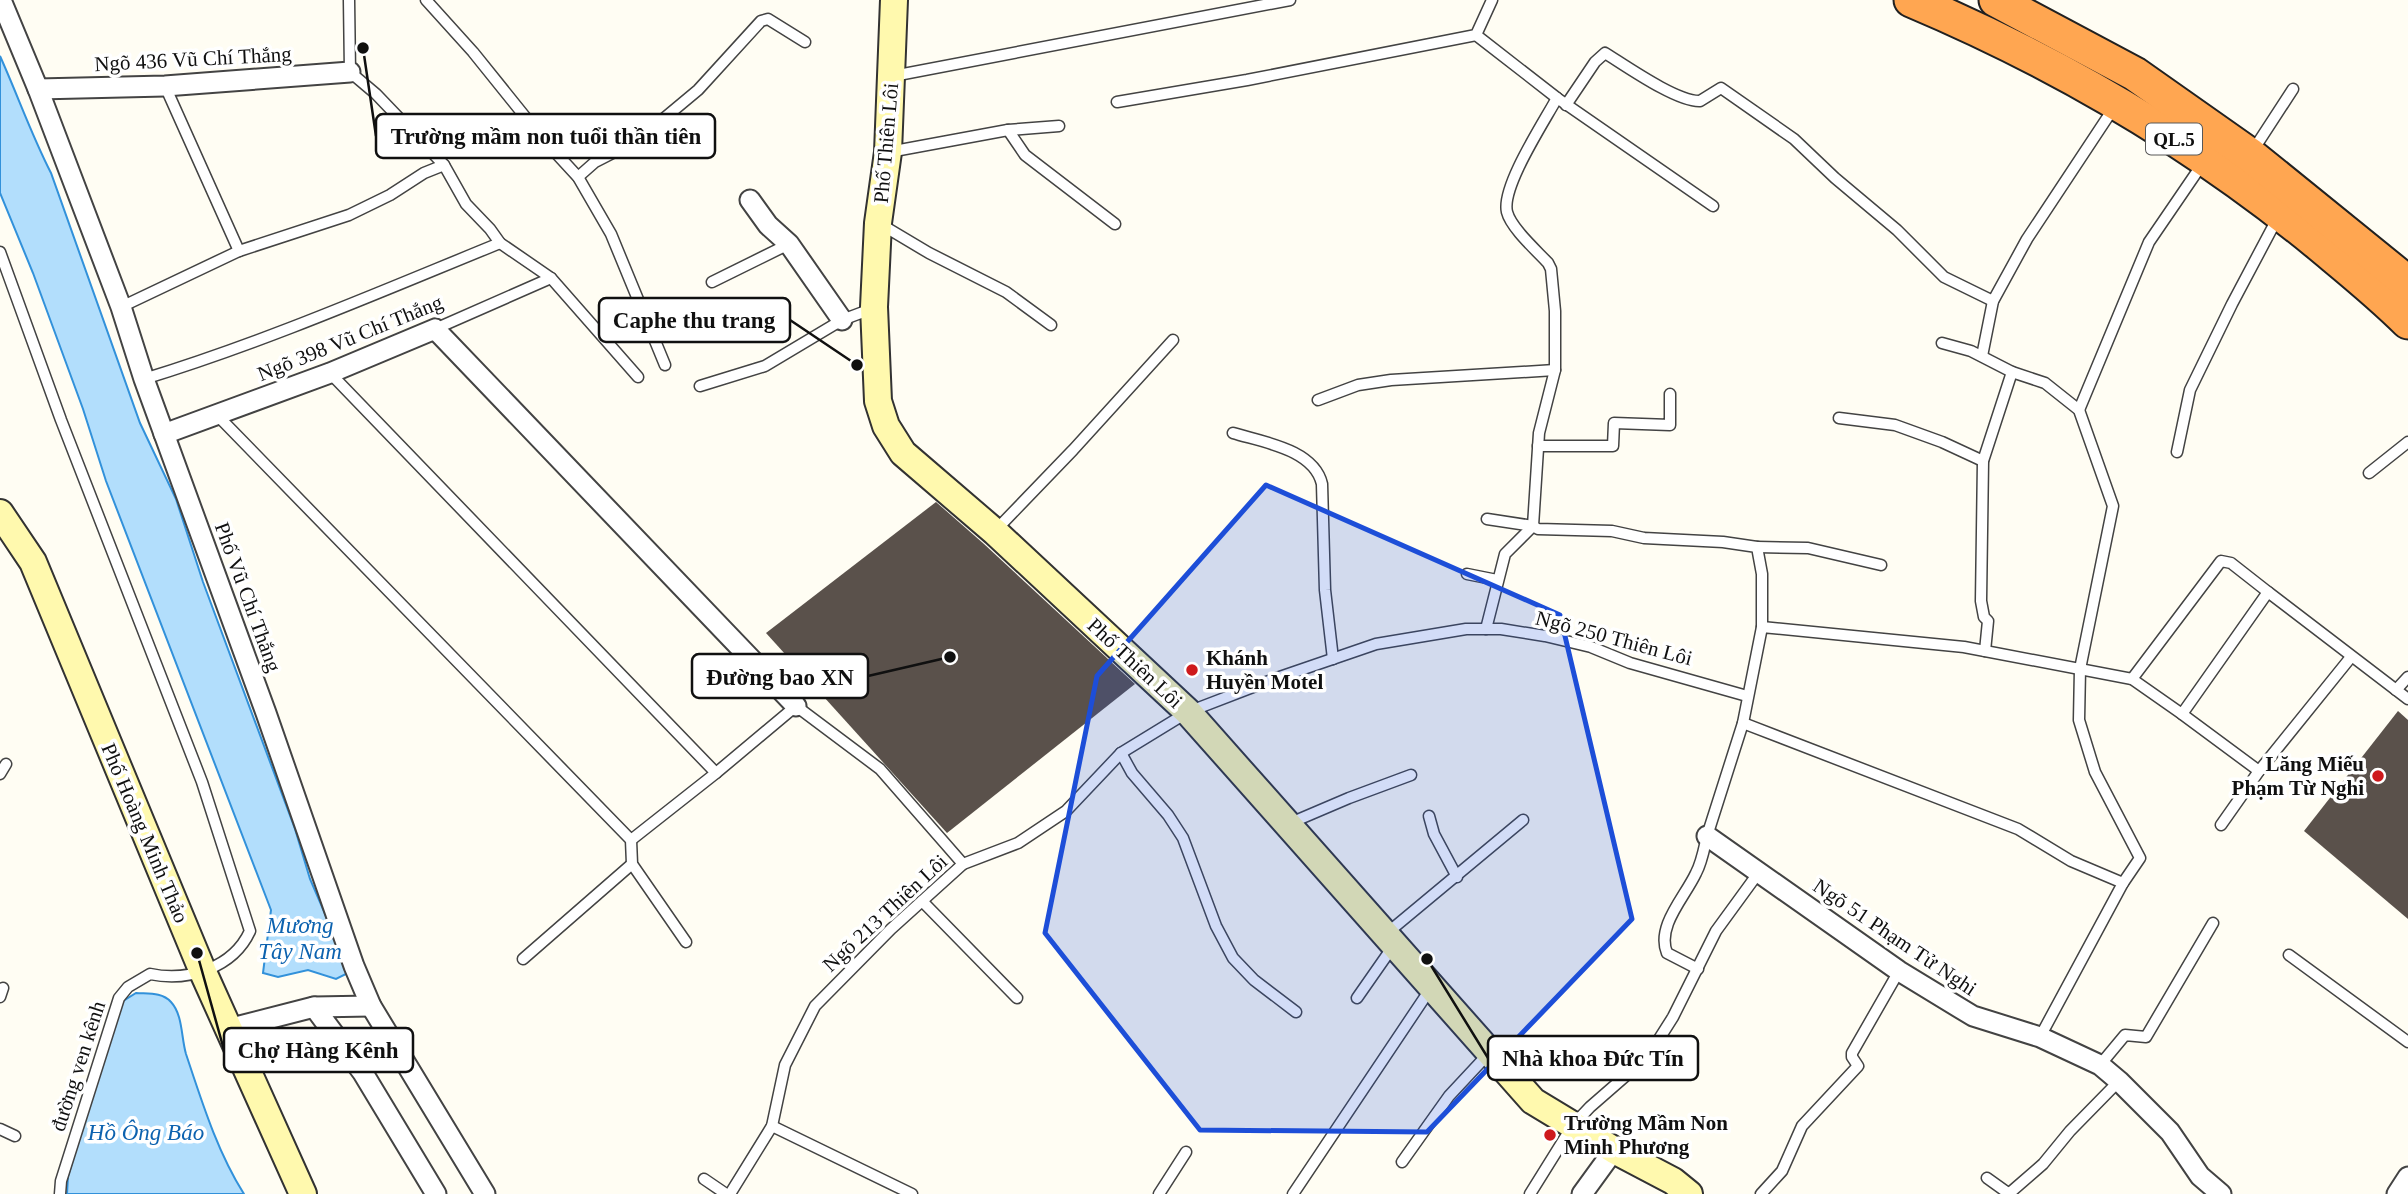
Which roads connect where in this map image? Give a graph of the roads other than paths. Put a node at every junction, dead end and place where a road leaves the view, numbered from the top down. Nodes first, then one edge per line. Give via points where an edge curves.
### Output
1 (1, 0) edge
2 (349, 0) edge
3 (426, 0) edge
4 (894, 0) edge
5 (1290, 0) edge
6 (1492, 0) edge
7 (1911, 0) edge
8 (1996, 0) edge
9 (1476, 35) junction
10 (804, 42) dead end
11 (350, 72) junction
12 (892, 76) junction
13 (164, 86) junction
14 (38, 89) junction
15 (2292, 89) dead end
16 (1557, 98) junction
17 (1117, 102) dead end
18 (2116, 103) junction
19 (1566, 105) junction
20 (1059, 126) dead end
21 (1008, 131) junction
22 (888, 152) junction
23 (2250, 155) junction
24 (2205, 159) junction
25 (444, 165) junction
26 (578, 177) junction
27 (750, 200) dead end
28 (1713, 206) dead end
29 (2281, 213) junction
30 (878, 223) junction
31 (1115, 224) dead end
32 (500, 243) junction
33 (789, 244) junction
34 (239, 251) junction
35 (0, 252) edge
36 (551, 278) junction
37 (712, 282) dead end
38 (2408, 284) edge
39 (1993, 301) junction
40 (121, 307) junction
41 (874, 307) junction
42 (842, 320) junction
43 (2408, 322) edge
44 (1051, 326) dead end
45 (435, 329) junction
46 (1173, 340) dead end
47 (1942, 342) dead end
48 (1982, 356) junction
49 (665, 365) dead end
50 (1555, 370) junction
51 (2012, 372) junction
52 (330, 373) junction
53 (638, 377) dead end
54 (144, 379) junction
55 (700, 386) dead end
56 (1670, 394) dead end
57 (1318, 400) dead end
58 (2079, 410) junction
59 (218, 415) junction
60 (1839, 418) dead end
61 (1233, 433) dead end
62 (164, 434) junction
63 (2408, 442) edge
64 (1538, 446) junction
65 (2176, 452) dead end
66 (1983, 461) junction
67 (2369, 473) dead end
68 (0, 513) edge
69 (1487, 519) dead end
70 (1533, 526) junction
71 (995, 532) junction
72 (1757, 547) junction
73 (1881, 565) dead end
74 (1467, 574) dead end
75 (1497, 580) junction
76 (2268, 592) junction
77 (1762, 626) junction
78 (1486, 629) junction
79 (1985, 651) junction
80 (2351, 657) junction
81 (1333, 659) junction
82 (2080, 669) junction
83 (2408, 677) edge
84 (2132, 679) junction
85 (2396, 690) junction
86 (1747, 696) junction
87 (2408, 699) edge
88 (796, 706) junction
89 (1188, 712) junction
90 (2182, 714) junction
91 (1743, 723) junction
92 (1121, 753) junction
93 (6, 764) dead end
94 (2259, 771) junction
95 (716, 773) junction
96 (0, 774) edge
97 (1411, 775) dead end
98 (1429, 816) dead end
99 (1524, 820) dead end
100 (1288, 824) junction
101 (2221, 825) dead end
102 (1707, 836) junction
103 (631, 840) junction
104 (632, 864) junction
105 (963, 864) junction
106 (1759, 872) junction
107 (1457, 877) junction
108 (2123, 883) junction
109 (922, 901) junction
110 (2213, 923) dead end
111 (1390, 940) junction
112 (686, 942) dead end
113 (2288, 956) dead end
114 (523, 959) dead end
115 (1698, 969) junction
116 (1899, 971) junction
117 (203, 972) junction
118 (1432, 986) junction
119 (1017, 998) dead end
120 (1357, 998) dead end
121 (371, 1006) junction
122 (314, 1007) junction
123 (1296, 1012) dead end
124 (228, 1028) junction
125 (2040, 1037) junction
126 (2408, 1042) edge
127 (1490, 1052) junction
128 (2100, 1065) junction
129 (2119, 1081) junction
130 (1573, 1125) junction
131 (772, 1126) junction
132 (0, 1129) edge
133 (15, 1136) dead end
134 (1614, 1150) junction
135 (1186, 1152) dead end
136 (1402, 1162) dead end
137 (2408, 1177) edge
138 (1987, 1178) dead end
139 (704, 1179) dead end
140 (60, 1194) edge
141 (303, 1194) edge
142 (436, 1194) edge
143 (485, 1194) edge
144 (728, 1194) edge
145 (912, 1194) edge
146 (1159, 1194) edge
147 (1293, 1194) edge
148 (1530, 1194) edge
149 (1582, 1194) edge
150 (1689, 1194) edge
151 (1761, 1194) edge
152 (2221, 1194) edge
153 (2397, 1194) edge

1 - 14 street, Phố Vũ Chí Thắng
2 - 11 lane
3 - 26 lane
4 - 12 main road, Phố Thiên Lôi
5 - 12 lane
6 - 9 lane
7 - 18 highway, QL.5 via 2035,58
8 - 23 highway, QL.5 via 2135,74
9 - 16 lane
9 - 17 lane
10 - 26 lane via 768,19 761,21 698,90 638,140 595,162
11 - 13 street, Ngõ 436 Vũ Chí Thắng
11 - 25 lane
12 - 22 main road, Phố Thiên Lôi
13 - 14 street, Ngõ 436 Vũ Chí Thắng
13 - 34 lane
14 - 40 street, Phố Vũ Chí Thắng
15 - 23 lane
16 - 19 lane
16 - 50 lane via 1526,152 1507,198 1513,225 1551,269
18 - 24 highway, QL.5
18 - 39 lane via 2027,239
19 - 28 lane
19 - 39 lane via 1605,53 1686,99 1700,101 1721,88 1794,139 1944,277
20 - 21 lane
21 - 22 lane
21 - 31 lane via 1025,155
22 - 30 main road, Phố Thiên Lôi
23 - 38 highway, QL.5
24 - 29 highway, QL.5
24 - 58 lane via 2149,242
25 - 32 lane via 466,204
25 - 34 lane via 349,215
26 - 49 lane via 611,234
27 - 33 street
29 - 43 highway, QL.5 via 2382,295
29 - 65 lane via 2190,390
30 - 41 main road, Phố Thiên Lôi
30 - 44 lane via 1006,292
32 - 36 lane
32 - 54 lane via 299,324
33 - 37 lane
33 - 42 street
34 - 40 lane
35 - 117 lane, đường ven kênh via 202,782 250,932 229,960
36 - 45 lane, Ngõ 398 Vũ Chí Thắng
36 - 53 lane
39 - 48 lane
40 - 54 street, Phố Vũ Chí Thắng
41 - 42 lane
41 - 71 main road, Phố Thiên Lôi via 878,401 886,426 903,453
42 - 55 lane via 765,366
45 - 52 street, Ngõ 398 Vũ Chí Thắng
45 - 88 street
46 - 71 lane
47 - 48 lane
48 - 51 lane
50 - 57 lane via 1391,380 1359,385
50 - 64 lane
51 - 58 lane via 2045,383
51 - 66 lane
52 - 59 street, Ngõ 398 Vũ Chí Thắng
52 - 95 lane
54 - 62 street, Phố Vũ Chí Thắng
56 - 64 lane via 1670,425 1614,423 1613,446
58 - 82 lane via 2113,506
59 - 62 street, Ngõ 398 Vũ Chí Thắng
59 - 103 lane
60 - 66 lane via 1895,425
61 - 81 lane via 1297,455 1320,475
62 - 121 street, Phố Vũ Chí Thắng
63 - 67 lane
64 - 70 lane
66 - 79 lane
68 - 117 main road, Phố Hoàng Minh Thảo via 33,562
69 - 70 lane
70 - 72 lane
70 - 75 lane via 1505,554
71 - 89 main road, Phố Thiên Lôi
72 - 73 lane via 1808,548
72 - 77 lane
74 - 75 lane
75 - 78 lane
76 - 80 lane
76 - 84 lane via 2231,563 2221,561
76 - 90 lane
77 - 79 lane
77 - 86 lane
78 - 81 lane, Ngõ 250 Thiên Lôi via 1376,644
78 - 86 lane, Ngõ 250 Thiên Lôi via 1591,647 1630,663
79 - 82 lane
80 - 85 lane
80 - 94 lane
81 - 89 lane, Ngõ 250 Thiên Lôi
82 - 84 lane
82 - 108 lane via 2079,720 2095,772 2140,858
83 - 85 lane
84 - 90 lane
85 - 87 lane
86 - 91 lane
88 - 95 lane
88 - 105 lane via 880,769
89 - 92 lane, Ngõ 213 Thiên Lôi
89 - 100 main road, Phố Thiên Lôi
90 - 94 lane
91 - 102 lane
91 - 108 lane via 2018,829 2071,861
92 - 105 lane, Ngõ 213 Thiên Lôi via 1066,810 1018,843
92 - 123 lane via 1183,838 1233,958
93 - 96 lane
94 - 101 lane
95 - 103 lane
97 - 100 lane
98 - 107 lane
99 - 107 lane
100 - 111 main road, Phố Thiên Lôi
102 - 106 street, Ngõ 51 Phạm Tử Nghi
102 - 115 lane via 1697,873 1663,943 1667,953
103 - 104 lane
104 - 112 lane
104 - 114 lane
105 - 109 lane, Ngõ 213 Thiên Lôi
106 - 115 lane via 1716,931
106 - 116 street, Ngõ 51 Phạm Tử Nghi
107 - 111 lane via 1416,907
108 - 125 lane
109 - 119 lane
109 - 131 lane, Ngõ 213 Thiên Lôi via 816,1006 785,1065
110 - 128 lane via 2146,1037 2125,1035
111 - 118 main road, Phố Thiên Lôi
111 - 120 lane
113 - 126 lane
115 - 130 lane via 1654,1047
116 - 125 street, Ngõ 51 Phạm Tử Nghi via 1973,1016
116 - 151 lane via 1852,1053 1858,1066 1802,1126 1782,1171
117 - 124 main road, Phố Hoàng Minh Thảo
117 - 140 lane, đường ven kênh via 167,978 150,974 119,998
118 - 127 main road, Phố Thiên Lôi
118 - 147 lane
121 - 122 street
121 - 143 street, Phố Vũ Chí Thắng
122 - 124 street
122 - 142 street via 363,1073
124 - 141 main road, Phố Hoàng Minh Thảo
125 - 128 street, Ngõ 51 Phạm Tử Nghi
127 - 130 main road, Phố Thiên Lôi via 1533,1101
127 - 136 lane via 1449,1096
128 - 129 street, Ngõ 51 Phạm Tử Nghi
129 - 138 lane via 2012,1192
129 - 152 street, Ngõ 51 Phạm Tử Nghi via 2169,1132 2200,1176
130 - 134 main road, Phố Thiên Lôi
130 - 148 lane
131 - 144 lane, Ngõ 213 Thiên Lôi
131 - 145 lane
132 - 133 lane
134 - 149 street
134 - 150 main road, Phố Thiên Lôi
135 - 146 lane
137 - 153 street
139 - 144 lane

